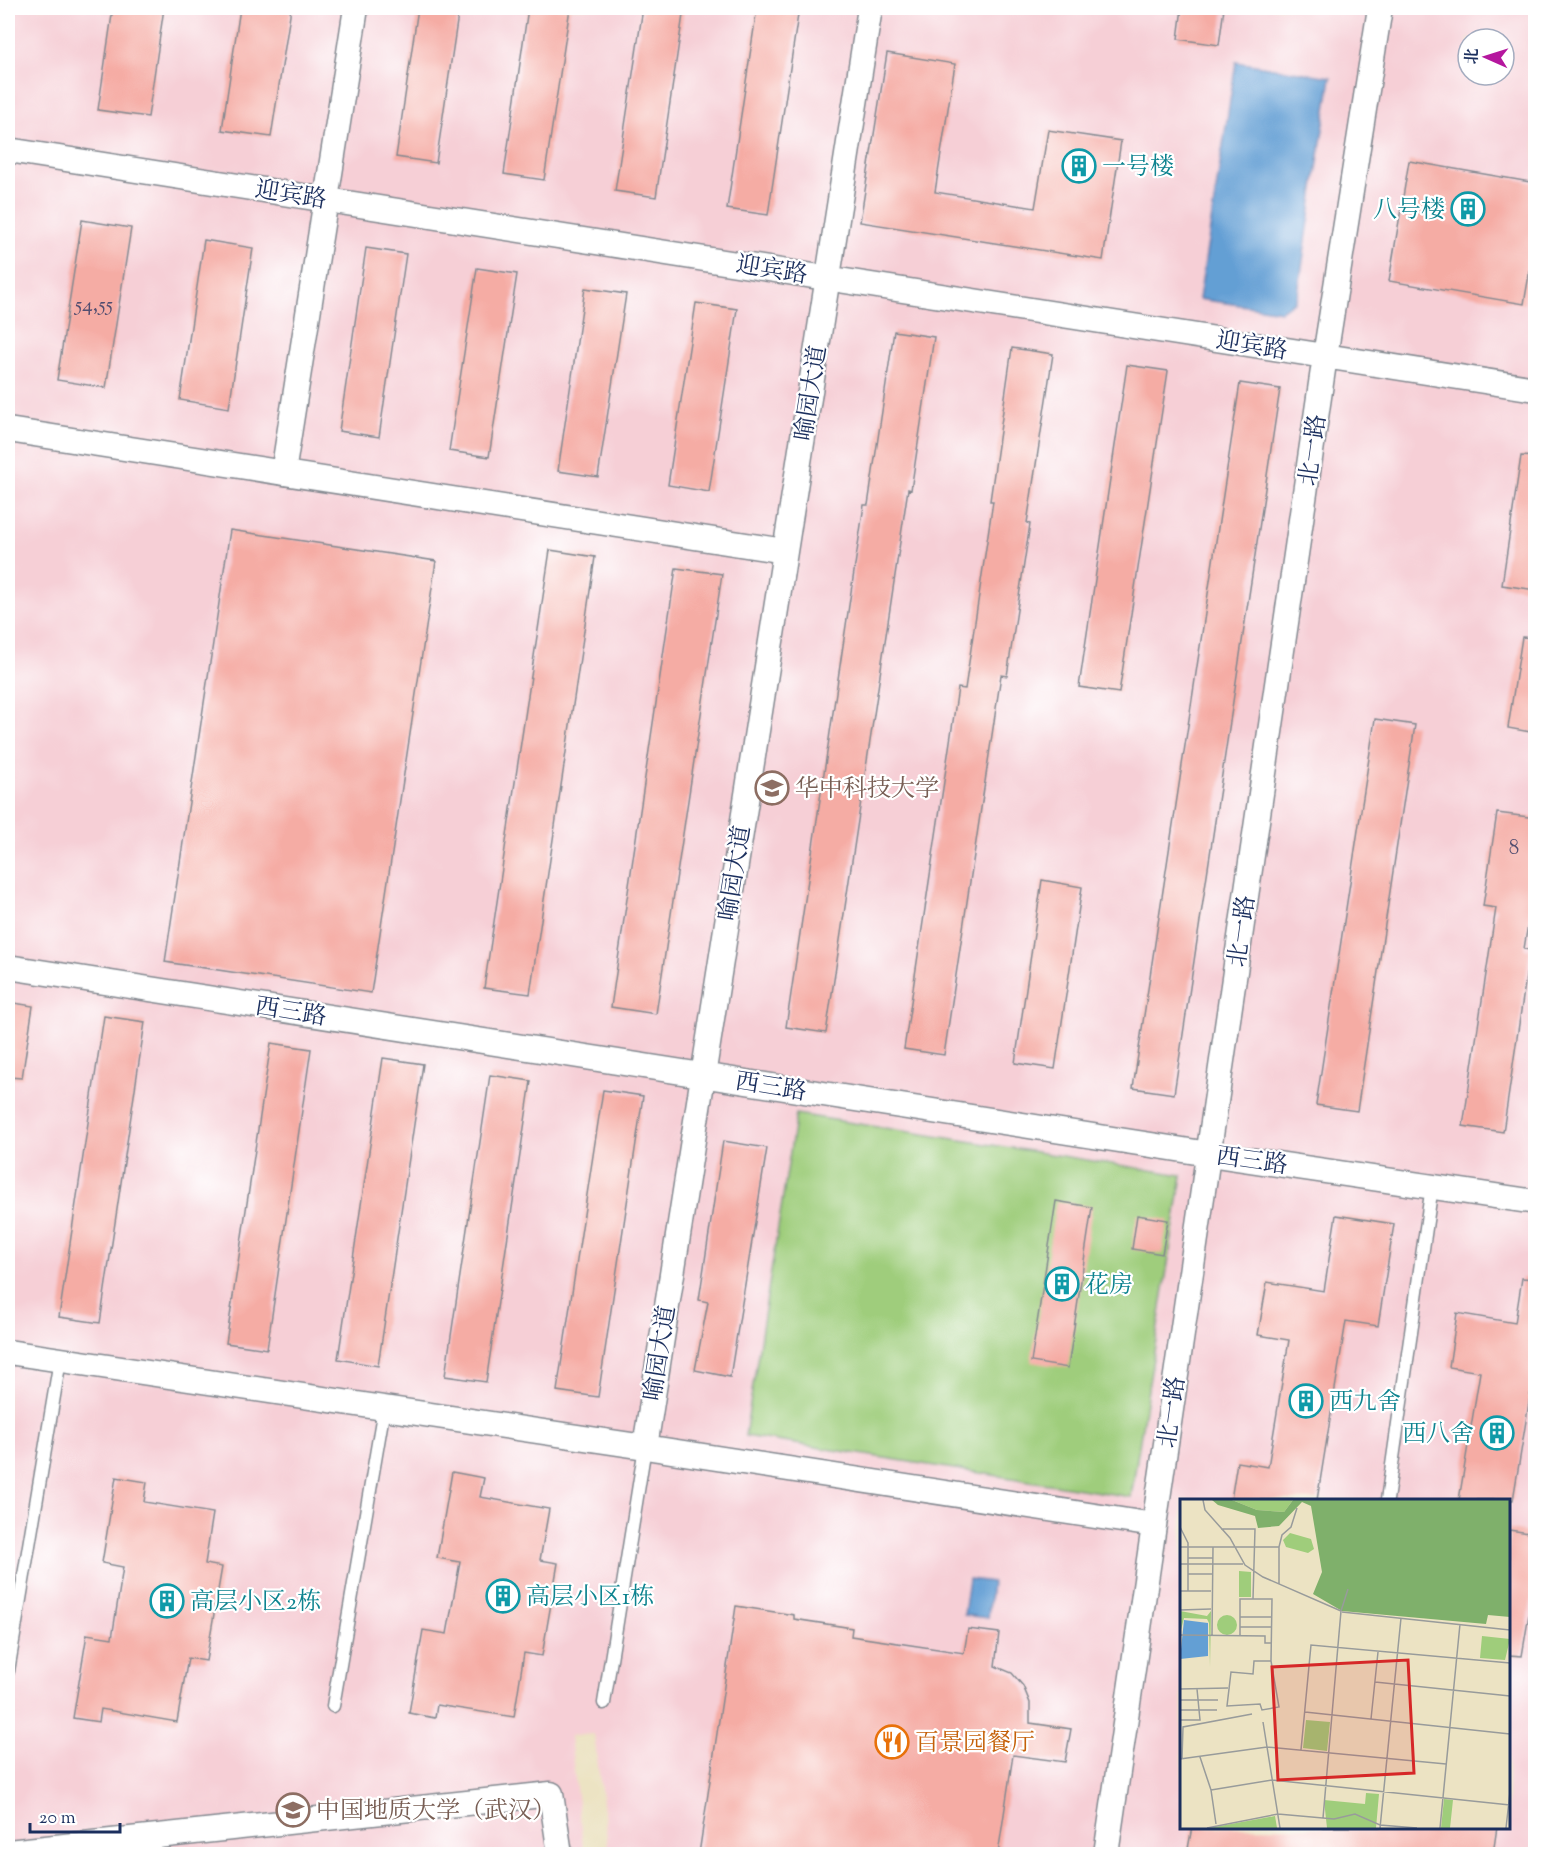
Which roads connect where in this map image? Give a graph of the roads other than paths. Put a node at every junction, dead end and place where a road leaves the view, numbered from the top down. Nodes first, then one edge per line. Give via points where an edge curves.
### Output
1 (356, 8) edge
2 (870, 8) edge
3 (1380, 8) edge
4 (8, 150) edge
5 (326, 200) junction
6 (828, 278) junction
7 (1325, 356) junction
8 (1536, 389) edge
9 (8, 430) edge
10 (283, 473) junction
11 (785, 551) junction
12 (8, 967) edge
13 (702, 1075) junction
14 (1209, 1154) junction
15 (1432, 1186) junction
16 (1536, 1202) edge
17 (8, 1352) edge
18 (60, 1360) junction
19 (384, 1408) junction
20 (645, 1446) junction
21 (1387, 1499) edge
22 (1154, 1525) junction
23 (8, 1671) edge
24 (604, 1703) dead end
25 (333, 1706) dead end
26 (8, 1852) edge
27 (560, 1854) edge
28 (1106, 1854) edge

1 - 5 street
2 - 6 street, 喻园大道
3 - 7 street, 北一路
4 - 5 street, 迎宾路
5 - 6 street, 迎宾路
5 - 10 street
6 - 7 street, 迎宾路
6 - 11 street, 喻园大道
7 - 8 street, 迎宾路
7 - 14 street, 北一路
9 - 10 street
10 - 11 street
11 - 13 street, 喻园大道
12 - 13 street, 西三路
13 - 14 street, 西三路
13 - 20 street, 喻园大道
14 - 15 street, 西三路
14 - 22 street, 北一路
15 - 16 street, 西三路
15 - 21 lane
17 - 18 street
18 - 19 street
18 - 23 lane
19 - 20 street
19 - 25 lane
20 - 22 street
20 - 24 lane, 喻园大道
22 - 28 street, 北一路
26 - 27 street via 551,1794

